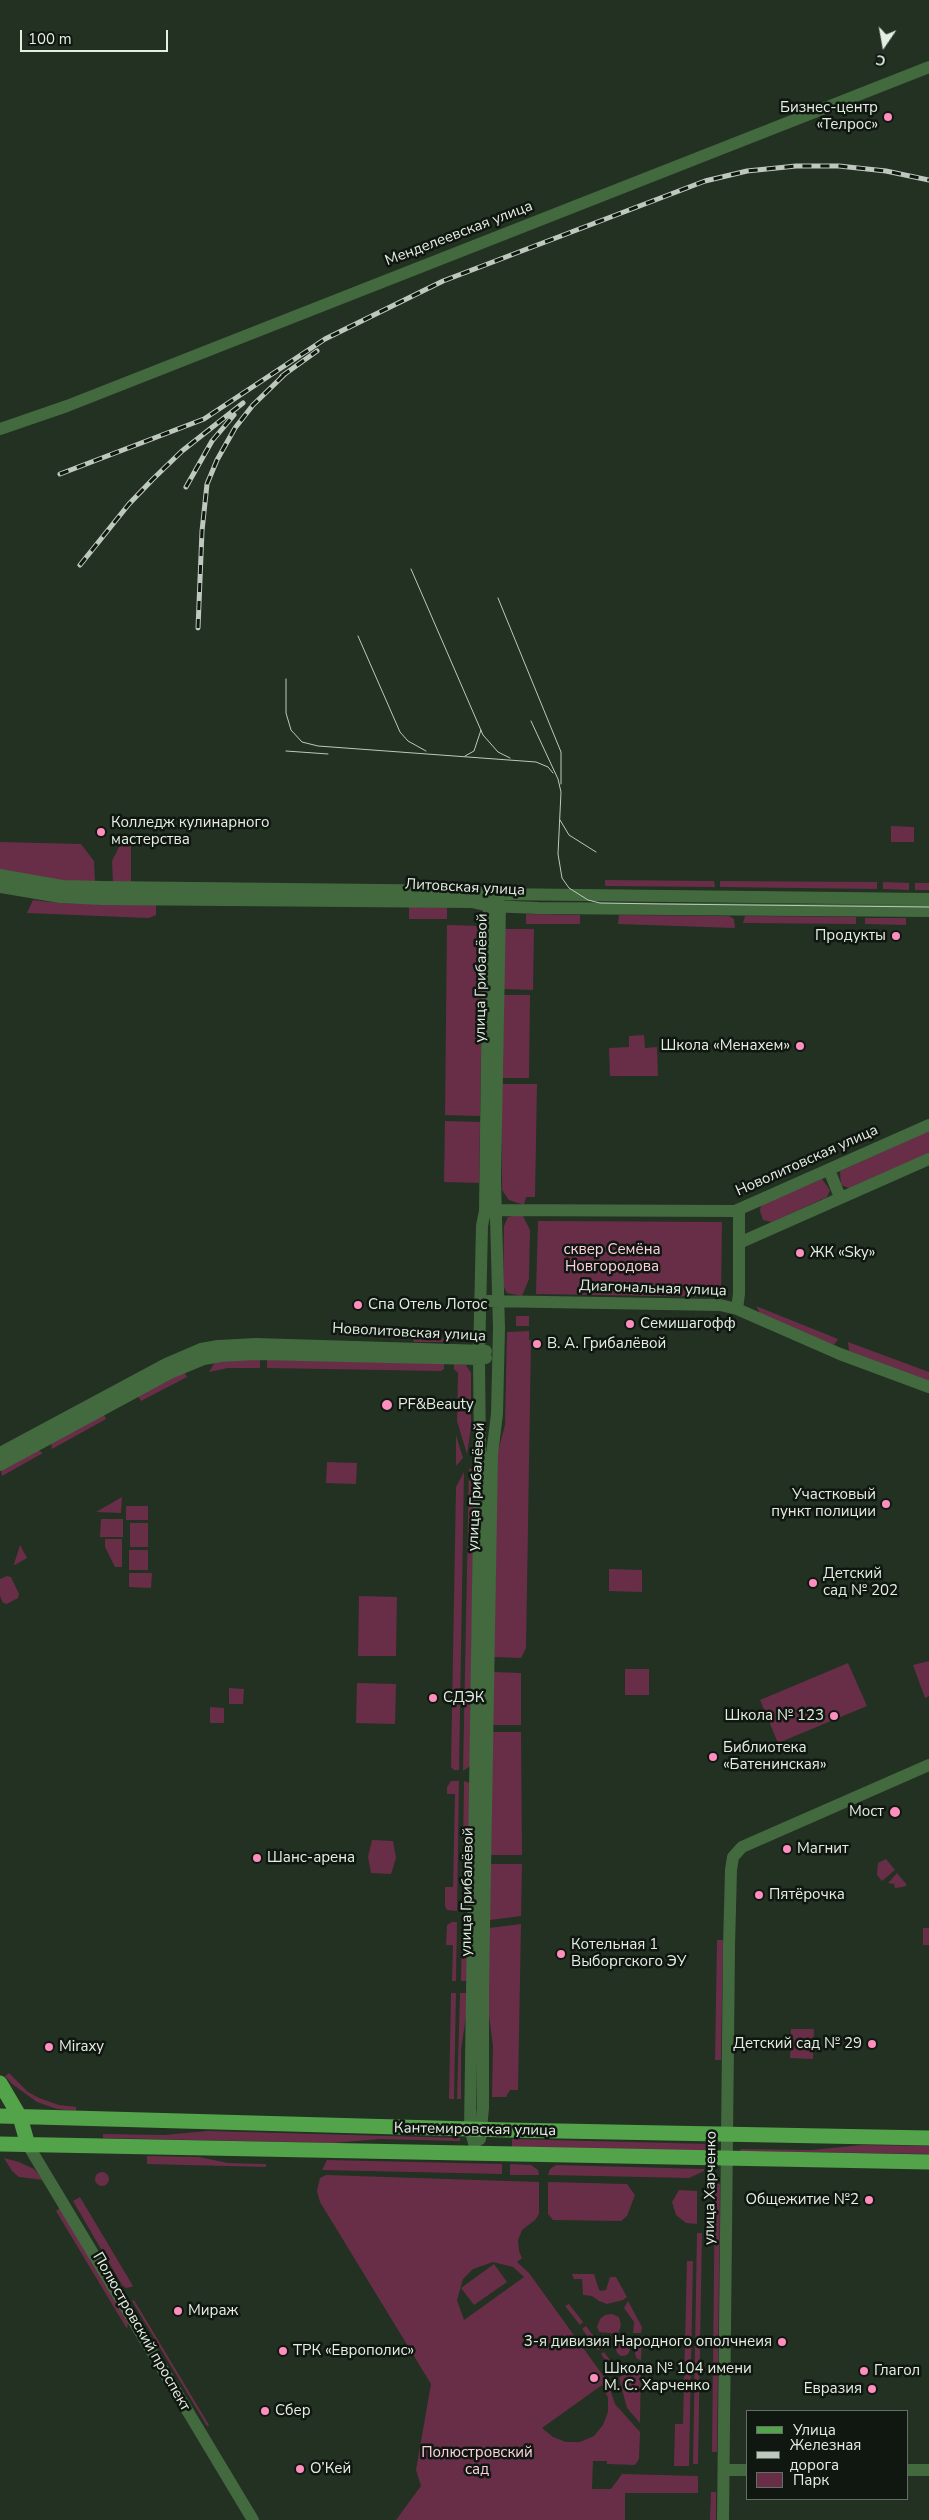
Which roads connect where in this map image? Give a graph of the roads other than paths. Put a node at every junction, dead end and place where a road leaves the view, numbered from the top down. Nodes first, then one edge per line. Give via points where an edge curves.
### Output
1 (929, 67) edge
2 (0, 429) edge
3 (0, 875) edge
4 (0, 887) edge
5 (929, 899) edge
6 (495, 902) junction
7 (929, 911) edge
8 (929, 1125) edge
9 (929, 1158) edge
10 (829, 1170) junction
11 (840, 1197) junction
12 (739, 1209) junction
13 (491, 1210) junction
14 (739, 1243) junction
15 (481, 1301) junction
16 (496, 1301) junction
17 (737, 1309) junction
18 (480, 1354) junction
19 (498, 1354) junction
20 (929, 1387) edge
21 (0, 1452) edge
22 (0, 1465) edge
23 (929, 1766) edge
24 (0, 2084) edge
25 (7, 2115) edge
26 (476, 2130) junction
27 (728, 2134) junction
28 (929, 2138) edge
29 (0, 2144) edge
30 (28, 2145) junction
31 (477, 2153) junction
32 (727, 2158) junction
33 (929, 2162) edge
34 (724, 2470) junction
35 (746, 2470) edge
36 (909, 2470) edge
37 (929, 2470) edge
38 (253, 2520) edge
39 (723, 2520) edge

1 - 2 street, Менделеевская улица via 66,406
3 - 6 street, Литовская улица via 62,886 472,891
4 - 6 street, Литовская улица via 60,897
5 - 6 street, Литовская улица
6 - 7 street, Литовская улица
6 - 13 street, улица Грибалёвой
8 - 10 street, Новолитовская улица
9 - 11 street
10 - 11 street
10 - 12 street, Новолитовская улица
11 - 14 street
12 - 13 street, Новолитовская улица via 723,1212
12 - 14 street
13 - 15 street, улица Грибалёвой via 482,1226
13 - 16 street, улица Грибалёвой
14 - 17 street
15 - 16 street, Диагональная улица
15 - 18 street, улица Грибалёвой
16 - 17 street, Диагональная улица via 720,1305
16 - 19 street, улица Грибалёвой
17 - 20 street, Диагональная улица via 840,1354
18 - 19 street, Новолитовская улица
18 - 21 street, Новолитовская улица via 256,1344 201,1349 166,1364
18 - 22 street, Новолитовская улица via 220,1356 170,1373
18 - 26 street, улица Грибалёвой
19 - 26 street, улица Грибалёвой via 492,1454
23 - 27 street, улица Харченко via 742,1847 733,1857
24 - 25 main road, Полюстровский проспект
25 - 26 main road, Кантемировская улица
25 - 30 main road, Полюстровский проспект
26 - 27 main road, Кантемировская улица
26 - 31 street, улица Грибалёвой
27 - 28 main road, Кантемировская улица
27 - 32 street, улица Харченко
29 - 30 main road, Кантемировская улица
30 - 31 main road, Кантемировская улица
30 - 38 street, Полюстровский проспект
31 - 32 main road, Кантемировская улица
32 - 33 main road, Кантемировская улица
32 - 34 street, улица Харченко
34 - 35 street
34 - 39 street, улица Харченко
36 - 37 street

